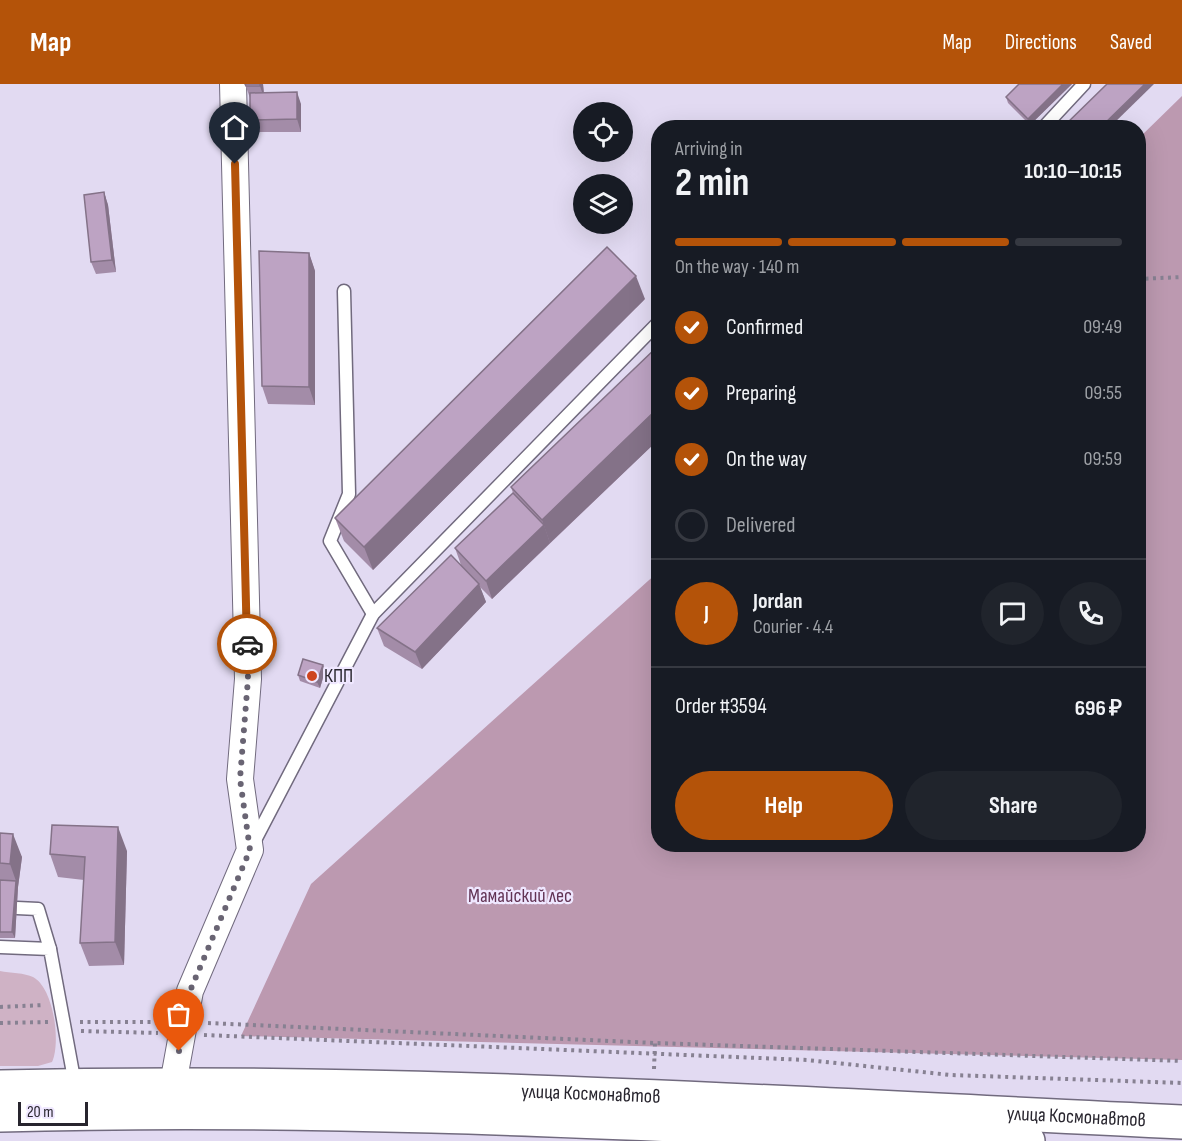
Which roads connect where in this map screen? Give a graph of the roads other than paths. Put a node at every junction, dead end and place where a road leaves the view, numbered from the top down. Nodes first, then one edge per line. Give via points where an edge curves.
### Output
1 (233, 84) edge
2 (1084, 84) edge
3 (1050, 120) edge
4 (344, 291) dead end
5 (651, 330) edge
6 (373, 614) junction
7 (250, 850) junction
8 (17, 908) edge
9 (0, 947) edge
10 (50, 949) junction
11 (173, 1084) junction
12 (76, 1085) junction
13 (0, 1087) edge
14 (0, 1115) edge
15 (575, 1119) edge
16 (1182, 1122) edge
17 (1028, 1141) edge

1 - 7 street via 248,679 240,779
2 - 3 lane
4 - 6 lane via 349,494 330,541
5 - 6 lane
6 - 7 lane
7 - 11 street via 190,991
8 - 10 lane via 39,909
9 - 10 lane
10 - 12 lane
11 - 12 main road, улица Космонавтов
11 - 15 main road, улица Космонавтов
12 - 13 main road, улица Космонавтов
14 - 15 main road, улица Космонавтов via 171,1111
15 - 16 main road, улица Космонавтов
15 - 17 main road, улица Космонавтов

